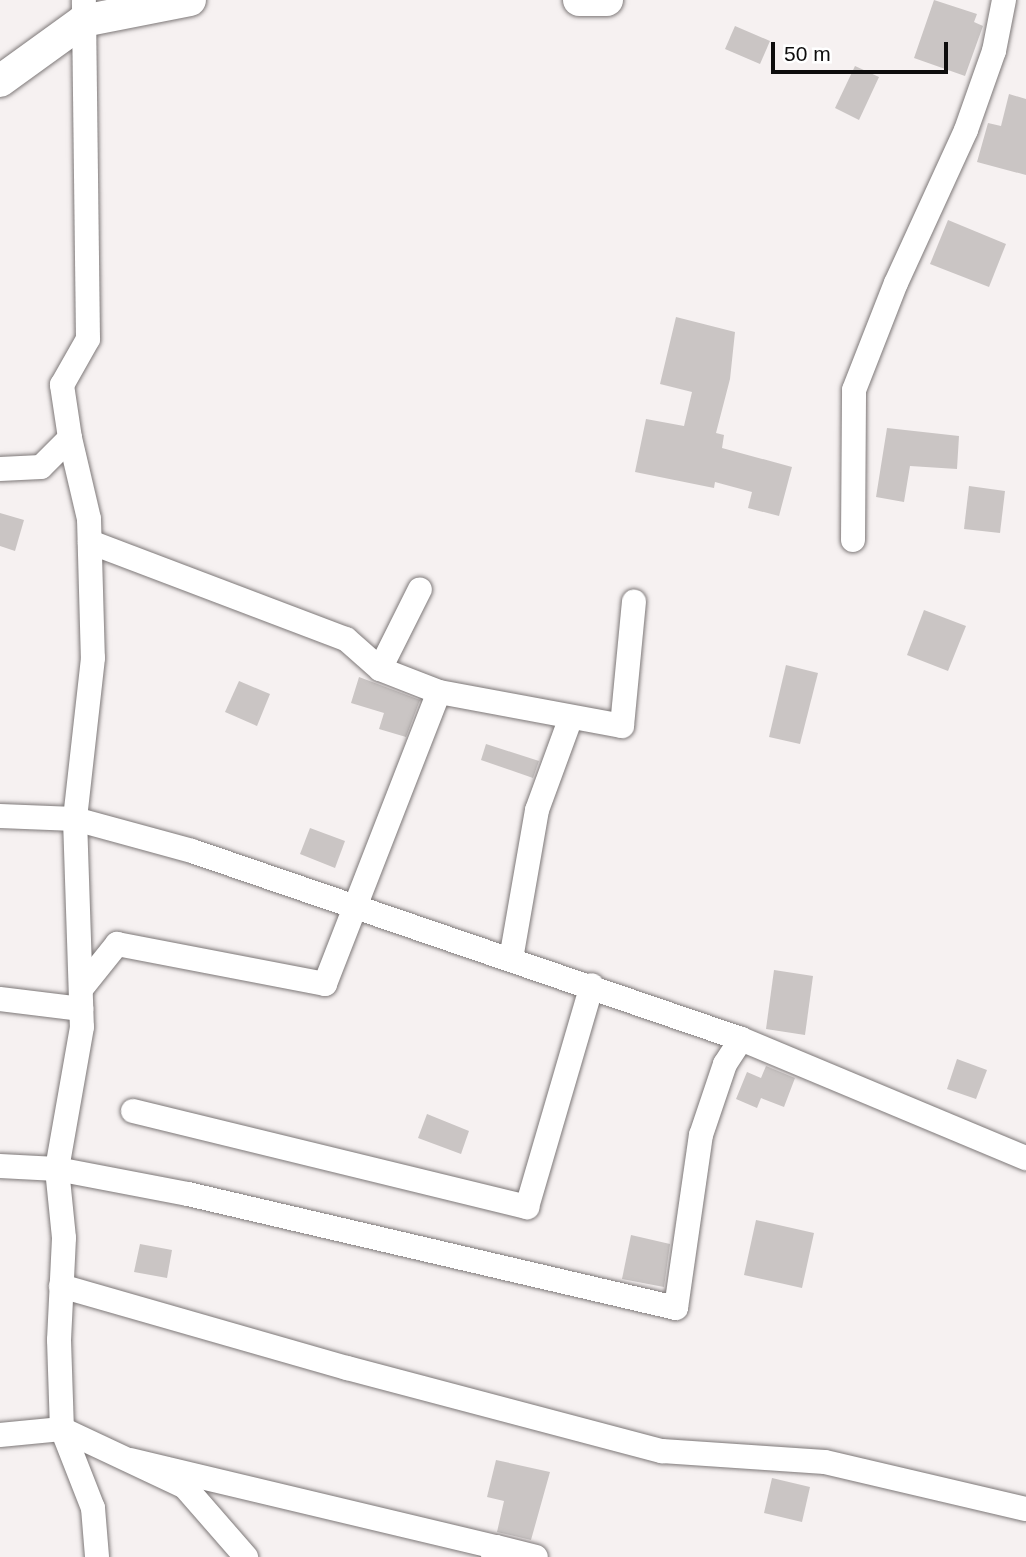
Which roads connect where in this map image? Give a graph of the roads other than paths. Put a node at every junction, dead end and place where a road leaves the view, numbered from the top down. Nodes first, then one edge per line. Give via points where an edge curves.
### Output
1 (190, 0) edge
2 (579, 0) edge
3 (607, 0) edge
4 (1004, 0) edge
5 (84, 11) edge
6 (0, 80) edge
7 (70, 438) junction
8 (0, 469) edge
9 (853, 540) dead end
10 (90, 542) junction
11 (420, 589) dead end
12 (634, 602) dead end
13 (380, 669) junction
14 (439, 692) junction
15 (570, 717) junction
16 (1, 815) edge
17 (75, 819) junction
18 (355, 907) junction
19 (511, 959) junction
20 (592, 985) junction
21 (0, 999) edge
22 (81, 999) junction
23 (741, 1039) junction
24 (133, 1111) dead end
25 (1026, 1158) edge
26 (0, 1166) edge
27 (57, 1169) junction
28 (61, 1286) junction
29 (62, 1429) junction
30 (0, 1435) edge
31 (130, 1460) junction
32 (1026, 1509) edge
33 (495, 1552) edge
34 (97, 1557) edge
35 (246, 1557) edge
36 (536, 1557) edge

1 - 5 street
2 - 3 street
4 - 9 street via 994,51 966,130 896,283 854,390
5 - 6 street
5 - 7 street via 88,339 62,385
7 - 8 street via 41,467
7 - 10 street
10 - 13 street via 346,639
10 - 17 street via 93,658
11 - 13 street
12 - 15 street via 622,726
13 - 14 street
14 - 15 street
14 - 18 street
15 - 19 street via 537,810
16 - 17 street
17 - 18 street via 192,851
17 - 22 street
18 - 19 street
18 - 22 street via 325,984 117,944
19 - 20 street
20 - 23 street
20 - 24 street via 527,1207
21 - 22 street
22 - 27 street via 82,1027
23 - 25 street
23 - 27 street via 725,1064 701,1135 676,1308
26 - 27 street
27 - 28 street via 64,1238
28 - 29 street
28 - 32 street via 346,1368 662,1451 825,1462
29 - 30 street
29 - 31 street
29 - 34 street via 93,1508
31 - 33 street
31 - 35 street via 185,1487
33 - 36 street

